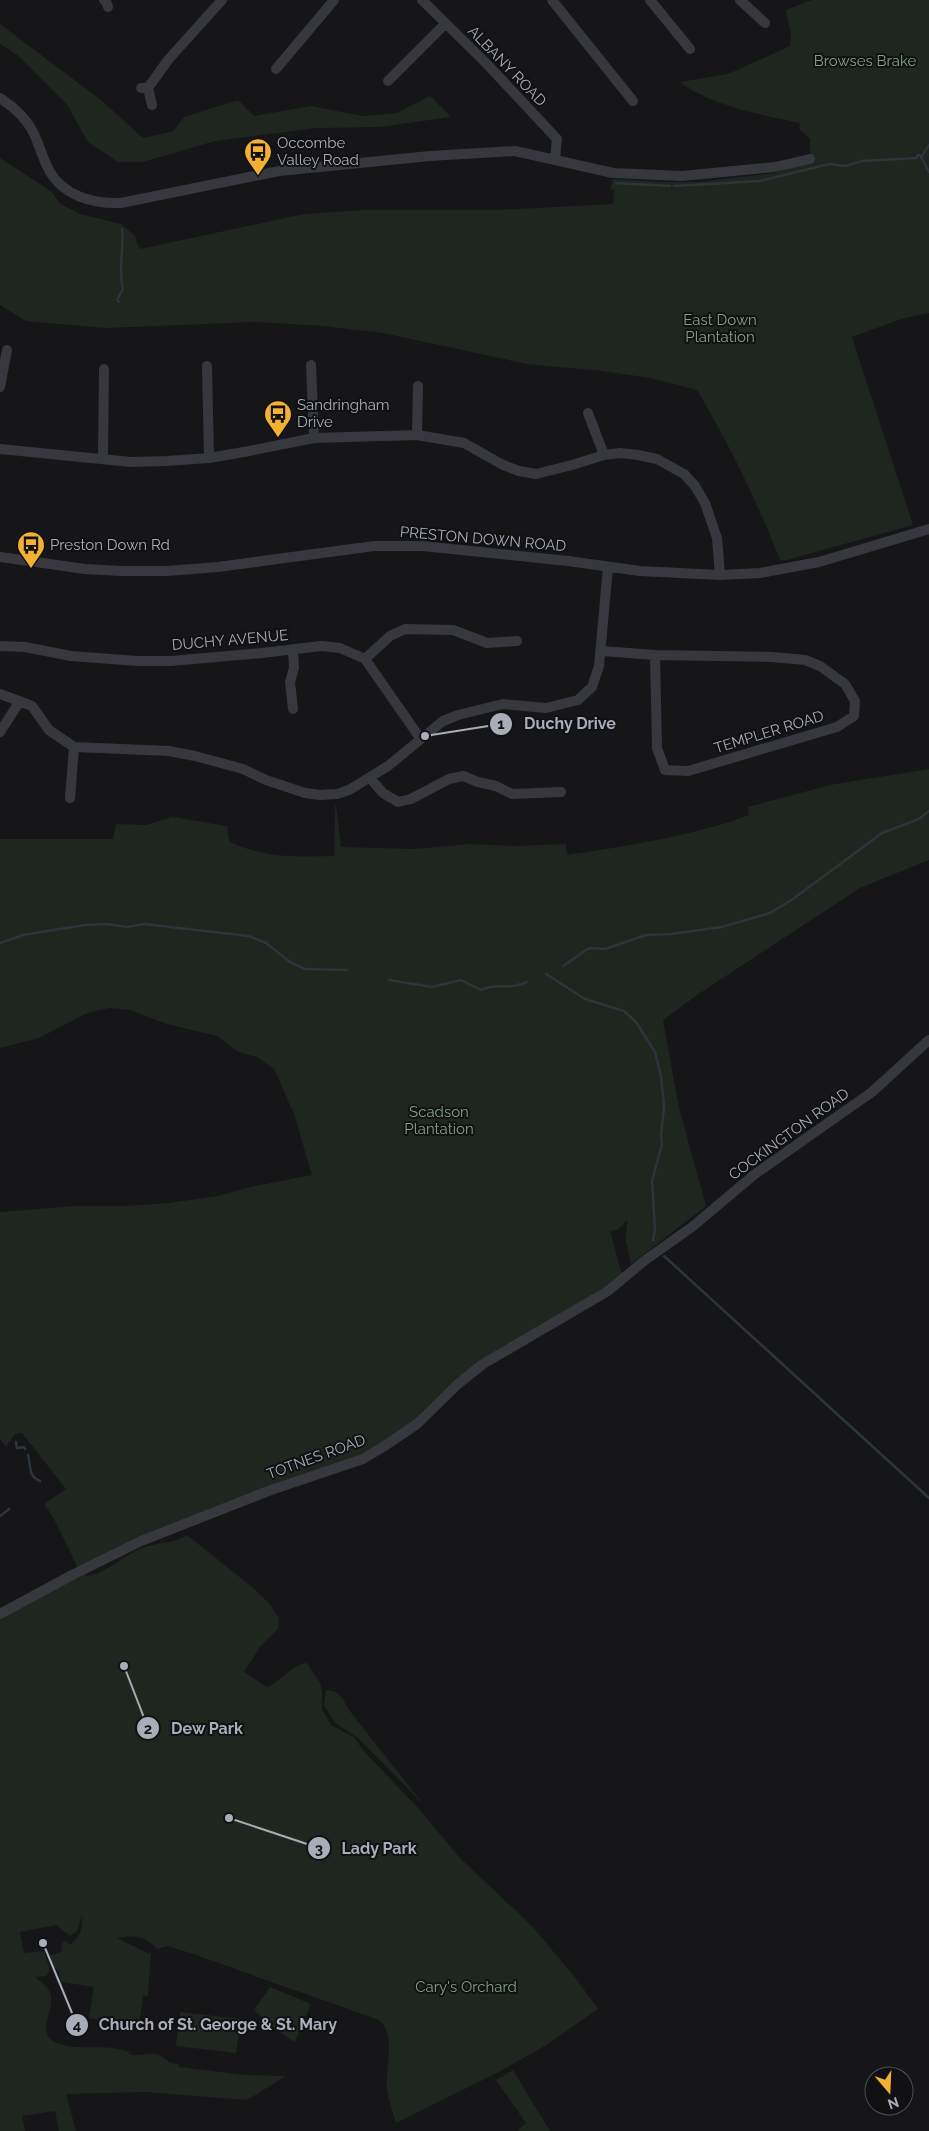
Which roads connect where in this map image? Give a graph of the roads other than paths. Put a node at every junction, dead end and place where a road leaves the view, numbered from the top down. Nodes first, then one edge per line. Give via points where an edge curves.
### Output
1 (222, 0) edge
2 (334, 0) edge
3 (422, 0) edge
4 (552, 0) edge
5 (650, 0) edge
6 (740, 0) edge
7 (765, 23) dead end
8 (445, 24) junction
9 (690, 49) dead end
10 (156, 60) dead end
11 (168, 60) junction
12 (276, 69) dead end
13 (388, 81) dead end
14 (0, 98) edge
15 (633, 101) dead end
16 (152, 105) dead end
17 (555, 159) junction
18 (810, 159) dead end
19 (6, 350) dead end
20 (311, 365) dead end
21 (207, 366) dead end
22 (104, 369) dead end
23 (418, 386) dead end
24 (0, 387) edge
25 (588, 413) dead end
26 (416, 435) junction
27 (314, 438) junction
28 (0, 449) edge
29 (604, 454) junction
30 (102, 458) junction
31 (209, 458) junction
32 (929, 529) edge
33 (0, 557) edge
34 (608, 567) junction
35 (720, 575) junction
36 (517, 641) dead end
37 (0, 646) edge
38 (294, 650) junction
39 (602, 651) junction
40 (655, 656) junction
41 (365, 659) junction
42 (0, 694) edge
43 (20, 701) junction
44 (293, 709) dead end
45 (0, 732) edge
46 (420, 738) junction
47 (74, 747) junction
48 (370, 778) junction
49 (561, 792) dead end
50 (70, 798) dead end
51 (929, 1040) edge
52 (663, 1248) joint
53 (0, 1614) edge

1 - 11 street
2 - 12 street
3 - 8 street, ALBANY ROAD
4 - 15 street
5 - 9 street
6 - 7 street
8 - 13 street
8 - 17 street, ALBANY ROAD via 557,139
10 - 11 street
11 - 16 street via 145,88
14 - 17 street via 14,108 32,130 55,180 85,201 102,204 121,204 279,171 371,160 515,151
17 - 18 street via 613,173 682,176 767,168
19 - 24 street
20 - 27 street
21 - 31 street
22 - 30 street
23 - 26 street
25 - 29 street
26 - 27 street
26 - 29 street via 464,443 519,471 536,474
27 - 31 street
28 - 30 street
29 - 35 street via 657,459 684,474 704,503 716,538
30 - 31 street via 131,462
32 - 35 street, PRESTON DOWN ROAD via 819,562 760,573
33 - 34 street, PRESTON DOWN ROAD via 94,569 167,571 374,546 422,546
34 - 35 street, PRESTON DOWN ROAD
34 - 39 street
36 - 41 street via 487,643 453,630 405,629 390,636
37 - 38 street, DUCHY AVENUE via 136,661
38 - 41 street, DUCHY AVENUE via 321,646 340,648
38 - 44 street via 290,682
39 - 40 street, TEMPLER ROAD
39 - 46 street via 592,687 578,700 546,708 503,704 478,710 442,721
40 - 40 street, TEMPLER ROAD via 805,660 820,666 845,684 855,701 854,716 837,727 688,771 665,770 658,748
41 - 46 street
42 - 43 street
43 - 45 street
43 - 47 street via 32,706 50,730
46 - 48 street
47 - 48 street via 169,751 195,756 243,769 305,793 320,795 349,790
47 - 50 street
48 - 49 street via 383,793 398,802 463,776 512,794
51 - 52 street, COCKINGTON ROAD via 872,1092 755,1174
52 - 53 street, TOTNES ROAD via 608,1291 476,1369 417,1424 364,1459 175,1526

